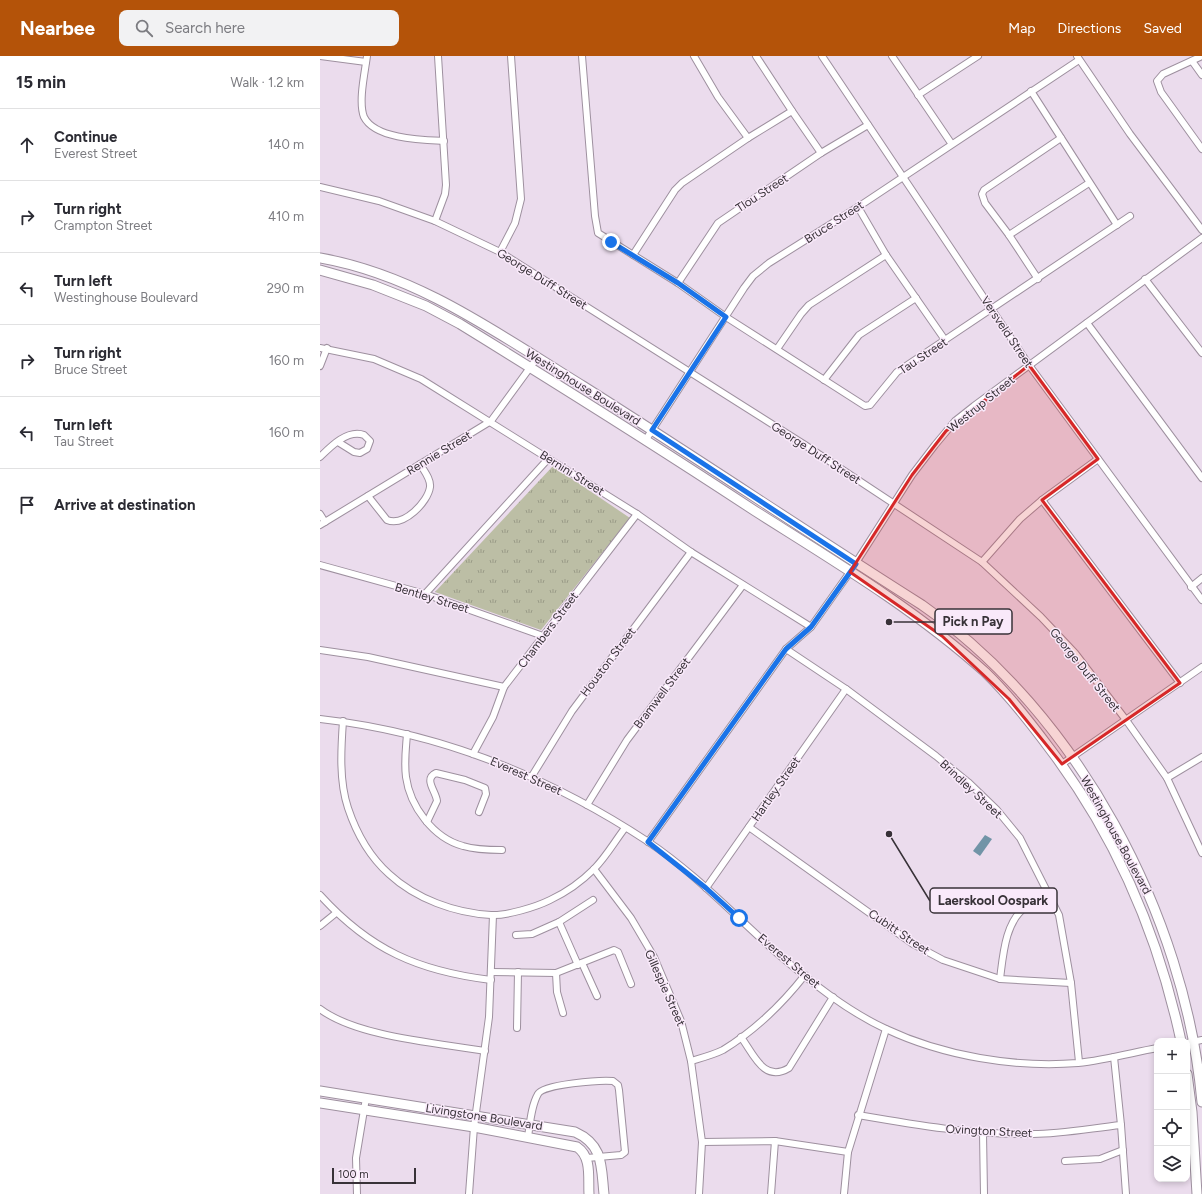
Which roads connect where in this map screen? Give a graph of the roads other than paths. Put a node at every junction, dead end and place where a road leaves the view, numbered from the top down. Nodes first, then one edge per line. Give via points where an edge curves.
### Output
1 (320, 56) edge
2 (438, 56) edge
3 (511, 56) edge
4 (582, 56) edge
5 (694, 56) edge
6 (756, 56) edge
7 (822, 56) edge
8 (892, 56) edge
9 (978, 56) edge
10 (1202, 56) edge
11 (1078, 58) edge
12 (367, 59) edge
13 (1192, 61) junction
14 (1202, 75) edge
15 (1031, 91) junction
16 (918, 95) junction
17 (792, 111) junction
18 (868, 125) junction
19 (748, 138) junction
20 (1061, 138) junction
21 (444, 142) junction
22 (951, 143) junction
23 (1202, 149) edge
24 (821, 153) junction
25 (902, 176) junction
26 (1089, 183) junction
27 (320, 187) edge
28 (858, 207) junction
29 (1130, 216) dead end
30 (436, 221) junction
31 (1117, 225) junction
32 (1202, 230) edge
33 (1009, 235) junction
34 (1202, 238) edge
35 (500, 252) junction
36 (634, 255) junction
37 (886, 255) junction
38 (320, 258) edge
39 (320, 270) edge
40 (1038, 279) junction
41 (1145, 279) junction
42 (678, 283) junction
43 (916, 298) junction
44 (992, 310) junction
45 (726, 317) junction
46 (1087, 323) junction
47 (945, 340) junction
48 (323, 348) edge
49 (777, 349) junction
50 (1202, 353) edge
51 (537, 358) junction
52 (1029, 365) junction
53 (320, 366) edge
54 (530, 368) junction
55 (690, 373) junction
56 (824, 380) junction
57 (491, 421) junction
58 (652, 430) junction
59 (645, 441) junction
60 (338, 442) junction
61 (320, 457) edge
62 (548, 459) junction
63 (1098, 459) junction
64 (420, 464) junction
65 (1202, 478) edge
66 (368, 496) junction
67 (1042, 500) junction
68 (894, 504) junction
69 (320, 514) edge
70 (637, 514) junction
71 (322, 524) edge
72 (691, 552) junction
73 (982, 562) junction
74 (856, 564) junction
75 (320, 565) edge
76 (850, 572) junction
77 (1202, 578) edge
78 (743, 585) junction
79 (1191, 587) junction
80 (425, 594) junction
81 (1202, 600) edge
82 (811, 627) junction
83 (543, 636) junction
84 (786, 649) junction
85 (320, 650) edge
86 (1202, 667) edge
87 (1180, 683) junction
88 (504, 687) junction
89 (846, 689) junction
90 (320, 719) edge
91 (1126, 720) junction
92 (343, 721) junction
93 (407, 734) junction
94 (473, 754) junction
95 (1072, 756) junction
96 (1202, 757) edge
97 (1062, 764) junction
98 (532, 776) junction
99 (1167, 778) junction
100 (587, 805) junction
101 (479, 812) dead end
102 (427, 822) junction
103 (749, 827) junction
104 (625, 828) junction
105 (648, 842) junction
106 (502, 850) dead end
107 (1202, 853) edge
108 (594, 869) junction
109 (706, 888) junction
110 (320, 896) edge
111 (1049, 896) junction
112 (593, 900) dead end
113 (336, 913) junction
114 (493, 915) junction
115 (559, 922) junction
116 (320, 926) edge
117 (516, 935) dead end
118 (580, 964) junction
119 (492, 972) junction
120 (518, 972) junction
121 (556, 973) junction
122 (805, 975) junction
123 (1000, 979) junction
124 (491, 980) junction
125 (1071, 983) junction
126 (631, 984) dead end
127 (597, 996) dead end
128 (833, 997) junction
129 (320, 1010) edge
130 (563, 1013) dead end
131 (517, 1028) dead end
132 (886, 1029) junction
133 (741, 1037) junction
134 (1180, 1038) edge
135 (1194, 1041) edge
136 (1154, 1049) edge
137 (485, 1051) junction
138 (1114, 1057) junction
139 (691, 1061) junction
140 (1079, 1062) junction
141 (320, 1090) edge
142 (1190, 1097) edge
143 (366, 1098) junction
144 (1202, 1102) edge
145 (320, 1103) edge
146 (364, 1110) junction
147 (858, 1115) junction
148 (475, 1116) junction
149 (530, 1124) junction
150 (1121, 1125) junction
151 (474, 1127) junction
152 (983, 1133) junction
153 (528, 1137) junction
154 (775, 1141) junction
155 (702, 1142) junction
156 (1123, 1150) junction
157 (848, 1152) junction
158 (600, 1157) junction
159 (587, 1158) junction
160 (1065, 1161) dead end
161 (357, 1194) edge
162 (469, 1194) edge
163 (590, 1194) edge
164 (604, 1194) edge
165 (699, 1194) edge
166 (771, 1194) edge
167 (844, 1194) edge
168 (984, 1194) edge
169 (1126, 1194) edge
170 (1197, 1194) edge

1 - 12 street
2 - 21 street
3 - 35 street via 521,198 515,223
4 - 36 street, Tau Street via 596,228 603,237
5 - 19 street via 718,97
6 - 17 street
7 - 18 street, Versveld Street
8 - 16 street
9 - 16 street
10 - 13 street
11 - 15 street, Bruce Street
11 - 32 street via 1130,134
12 - 21 street via 362,102 364,116 368,122 394,135
13 - 14 street
13 - 23 street via 1163,74 1157,83
15 - 20 street
15 - 22 street, Bruce Street
16 - 22 street
17 - 19 street
17 - 24 street
18 - 24 street, Tlou Street
18 - 25 street, Versveld Street
19 - 36 street via 675,190
20 - 26 street
20 - 33 street via 984,190 982,194 986,203
21 - 30 street via 446,185
22 - 25 street, Bruce Street
24 - 42 street, Tlou Street via 718,223
25 - 28 street, Bruce Street
25 - 44 street, Versveld Street
26 - 31 street
26 - 33 street
27 - 30 street, George Duff Street via 379,201
28 - 37 street
28 - 45 street, Bruce Street via 761,268 744,288
29 - 31 street, Tau Street
30 - 35 street, George Duff Street
31 - 40 street, Tau Street
33 - 40 street
34 - 41 street, Westrup Street
35 - 55 street, George Duff Street
36 - 42 street, Tau Street
37 - 43 street
37 - 49 street via 809,305
38 - 51 street, Westinghouse Boulevard via 392,278 424,292 461,310
39 - 54 street, Westinghouse Boulevard via 373,285 426,306
40 - 44 street, Tau Street
41 - 46 street, Westrup Street
41 - 50 street
42 - 45 street, Tau Street
43 - 47 street
43 - 56 street via 859,336
44 - 47 street, Tau Street
44 - 52 street, Versveld Street
45 - 49 street, Tau Street
45 - 55 street, Bruce Street
46 - 52 street, Westrup Street
46 - 65 street
47 - 56 street, Tau Street via 897,372 868,406 858,403
48 - 53 street
48 - 57 street, Bernini Street via 374,359 421,379
49 - 56 street, Tau Street
51 - 54 street, Rennie Street
51 - 58 street, Westinghouse Boulevard
52 - 63 street, Versveld Street
52 - 68 street, Westrup Street via 955,421 912,475
54 - 57 street, Rennie Street
54 - 59 street, Westinghouse Boulevard
55 - 58 street, Bruce Street
55 - 68 street, George Duff Street
57 - 62 street, Bernini Street
57 - 64 street, Rennie Street
58 - 59 street, Bruce Street
58 - 74 street, Westinghouse Boulevard
59 - 76 street, Westinghouse Boulevard
60 - 60 street via 358,433 367,436 370,441 367,449 360,453
60 - 61 street
62 - 70 street, Bernini Street
62 - 80 street
63 - 67 street
63 - 79 street, Versveld Street
64 - 66 street, Rennie Street
64 - 66 street via 429,478 430,487 423,500 409,515 391,522
66 - 71 street, Rennie Street
67 - 73 street via 1006,534
67 - 87 street
68 - 73 street, George Duff Street
68 - 74 street, Westrup Street
69 - 71 street
70 - 72 street, Bernini Street
70 - 83 street, Chambers Street
72 - 78 street, Bernini Street
72 - 98 street, Houston Street via 572,711
73 - 91 street, George Duff Street via 1062,639
74 - 76 street, Westrup Street
74 - 95 street, Westinghouse Boulevard via 929,610 970,642 1032,706
75 - 80 street, Bentley Street
76 - 82 street, Westrup Street
76 - 97 street, Westinghouse Boulevard via 923,621 985,673 1020,710
77 - 79 street
78 - 82 street, Bernini Street
78 - 100 street, Bramwell Street via 626,740
79 - 81 street, Versveld Street
80 - 83 street, Bentley Street
82 - 84 street, Westrup Street
83 - 88 street, Chambers Street
84 - 89 street, Brindley Street
84 - 105 street, Westrup Street
85 - 88 street via 368,657
86 - 87 street
87 - 91 street
88 - 94 street, Chambers Street via 493,717
89 - 103 street, Hartley Street
89 - 111 street, Brindley Street via 936,756 997,810 1020,838
90 - 92 street, Everest Street
91 - 95 street
91 - 99 street, George Duff Street
92 - 93 street, Everest Street
92 - 114 street via 343,782 348,807 362,840 374,857 389,874 414,893 455,909
93 - 94 street, Everest Street
93 - 102 street via 405,761 409,793
94 - 98 street, Everest Street
95 - 97 street
95 - 135 street, Westinghouse Boulevard via 1104,808 1156,911 1171,952
96 - 99 street
97 - 134 street, Westinghouse Boulevard via 1106,833 1134,891 1164,972
98 - 100 street, Everest Street
99 - 107 street, George Duff Street
100 - 104 street, Everest Street
101 - 102 street via 486,794 485,788 436,772 430,780 437,801
102 - 106 street via 443,836 461,846 480,850
103 - 109 street, Hartley Street
103 - 123 street, Cubitt Street via 913,944 943,960
104 - 105 street, Everest Street
104 - 108 street
105 - 109 street, Everest Street
108 - 114 street via 549,900
108 - 139 street, Gillespie Street via 631,918 654,957 681,1021
109 - 122 street, Everest Street via 779,955
110 - 113 street
111 - 123 street via 1026,907 1015,920 1004,951
111 - 125 street, Brindley Street via 1061,921
112 - 115 street
113 - 116 street
113 - 124 street via 376,945 423,967 461,977
114 - 119 street
115 - 117 street via 532,934
115 - 118 street
118 - 121 street
118 - 126 street via 616,950
118 - 127 street
119 - 120 street
119 - 124 street
120 - 121 street
120 - 131 street
121 - 130 street via 557,992
122 - 128 street, Everest Street
122 - 133 street via 781,1003
123 - 125 street, Cubitt Street
124 - 137 street
125 - 140 street, Brindley Street
128 - 132 street, Everest Street
128 - 133 street via 790,1068 784,1071 770,1072 764,1069
129 - 137 street via 348,1024 378,1033
132 - 140 street, Everest Street via 930,1045 991,1059 1037,1063
132 - 147 street
133 - 139 street via 718,1052
135 - 144 street, Westinghouse Boulevard
136 - 138 street, Everest Street
137 - 148 street
138 - 140 street, Everest Street
138 - 150 street
139 - 155 street, Gillespie Street
141 - 143 street, Livingstone Boulevard
142 - 170 street
143 - 146 street
143 - 148 street, Livingstone Boulevard
145 - 146 street, Livingstone Boulevard
146 - 151 street, Livingstone Boulevard
146 - 161 street via 356,1158
147 - 152 street, Ovington Street
147 - 157 street
148 - 149 street, Livingstone Boulevard
148 - 151 street
149 - 153 street
149 - 158 street, Livingstone Boulevard via 575,1132 583,1136
149 - 158 street via 538,1094 545,1088 613,1081 619,1090 626,1148 621,1155
150 - 152 street, Ovington Street via 1035,1134
150 - 156 street
151 - 153 street, Livingstone Boulevard
151 - 162 street
152 - 168 street
153 - 159 street, Livingstone Boulevard via 577,1147
154 - 155 street
154 - 157 street
154 - 166 street
155 - 165 street, Gillespie Street
156 - 160 street via 1100,1159
156 - 169 street
157 - 167 street
158 - 159 street
158 - 164 street
159 - 163 street

